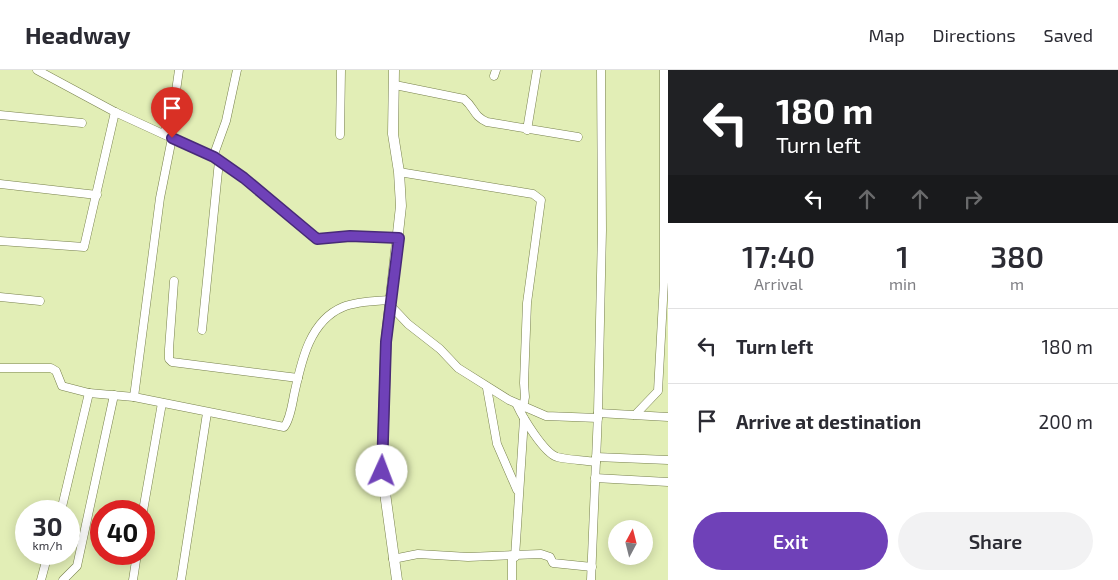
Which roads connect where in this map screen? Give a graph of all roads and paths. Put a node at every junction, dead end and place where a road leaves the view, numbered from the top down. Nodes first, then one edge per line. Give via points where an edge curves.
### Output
1 (37, 70) edge
2 (179, 70) edge
3 (237, 70) edge
4 (341, 70) edge
5 (394, 70) edge
6 (537, 70) edge
7 (601, 70) edge
8 (664, 70) edge
9 (394, 85) junction
10 (115, 112) junction
11 (0, 115) edge
12 (82, 123) dead end
13 (527, 130) junction
14 (340, 135) dead end
15 (168, 136) junction
16 (578, 138) dead end
17 (216, 159) junction
18 (399, 172) junction
19 (0, 184) edge
20 (97, 195) junction
21 (399, 238) junction
22 (0, 241) edge
23 (174, 281) dead end
24 (0, 297) edge
25 (40, 301) dead end
26 (389, 302) junction
27 (202, 330) dead end
28 (0, 368) edge
29 (298, 378) junction
30 (487, 388) junction
31 (89, 393) junction
32 (114, 395) junction
33 (134, 397) junction
34 (162, 403) junction
35 (520, 407) junction
36 (207, 414) junction
37 (635, 415) junction
38 (598, 416) junction
39 (668, 418) edge
40 (524, 419) junction
41 (596, 459) junction
42 (668, 460) edge
43 (595, 478) junction
44 (668, 482) edge
45 (518, 492) junction
46 (63, 500) edge
47 (145, 500) edge
48 (514, 557) junction
49 (393, 559) junction
50 (45, 565) edge
51 (135, 565) edge
52 (592, 567) junction
53 (41, 580) edge
54 (63, 580) edge
55 (132, 580) edge
56 (181, 580) edge
57 (397, 580) edge
58 (512, 580) edge
59 (591, 580) edge

1 - 10 street
2 - 15 street
3 - 17 street
4 - 14 street
5 - 9 street
6 - 13 street
7 - 38 street
8 - 37 street via 664,282 658,391
9 - 13 street via 456,96 470,103 478,118
9 - 18 street via 393,134
10 - 15 street
10 - 20 street
11 - 12 street
13 - 16 street
15 - 17 street
15 - 33 street
17 - 21 street via 317,239 350,236
17 - 27 street
18 - 21 street
18 - 35 street via 533,194 541,200 527,303 526,398
19 - 20 street
20 - 22 street via 84,247
21 - 26 street
23 - 29 street via 168,349 172,362
24 - 25 street
26 - 29 street via 355,303 332,314 313,335 304,352
26 - 30 street via 408,324 458,368
26 - 49 street via 382,471
28 - 31 street via 53,368 62,386
29 - 36 street via 284,428
30 - 35 street
30 - 45 street via 496,444
31 - 32 street
31 - 46 street
32 - 33 street
32 - 54 street via 77,566
33 - 34 street
34 - 36 street
34 - 47 street
35 - 38 street via 556,418
35 - 40 street
36 - 56 street
37 - 38 street
37 - 39 street
38 - 41 street
40 - 41 street via 549,453 556,457
40 - 45 street
41 - 42 street
41 - 43 street
43 - 44 street
43 - 52 street
45 - 48 street
48 - 49 street via 418,554
48 - 52 street via 541,554 550,557 553,563
48 - 58 street
49 - 57 street
50 - 53 street
51 - 55 street
52 - 59 street

